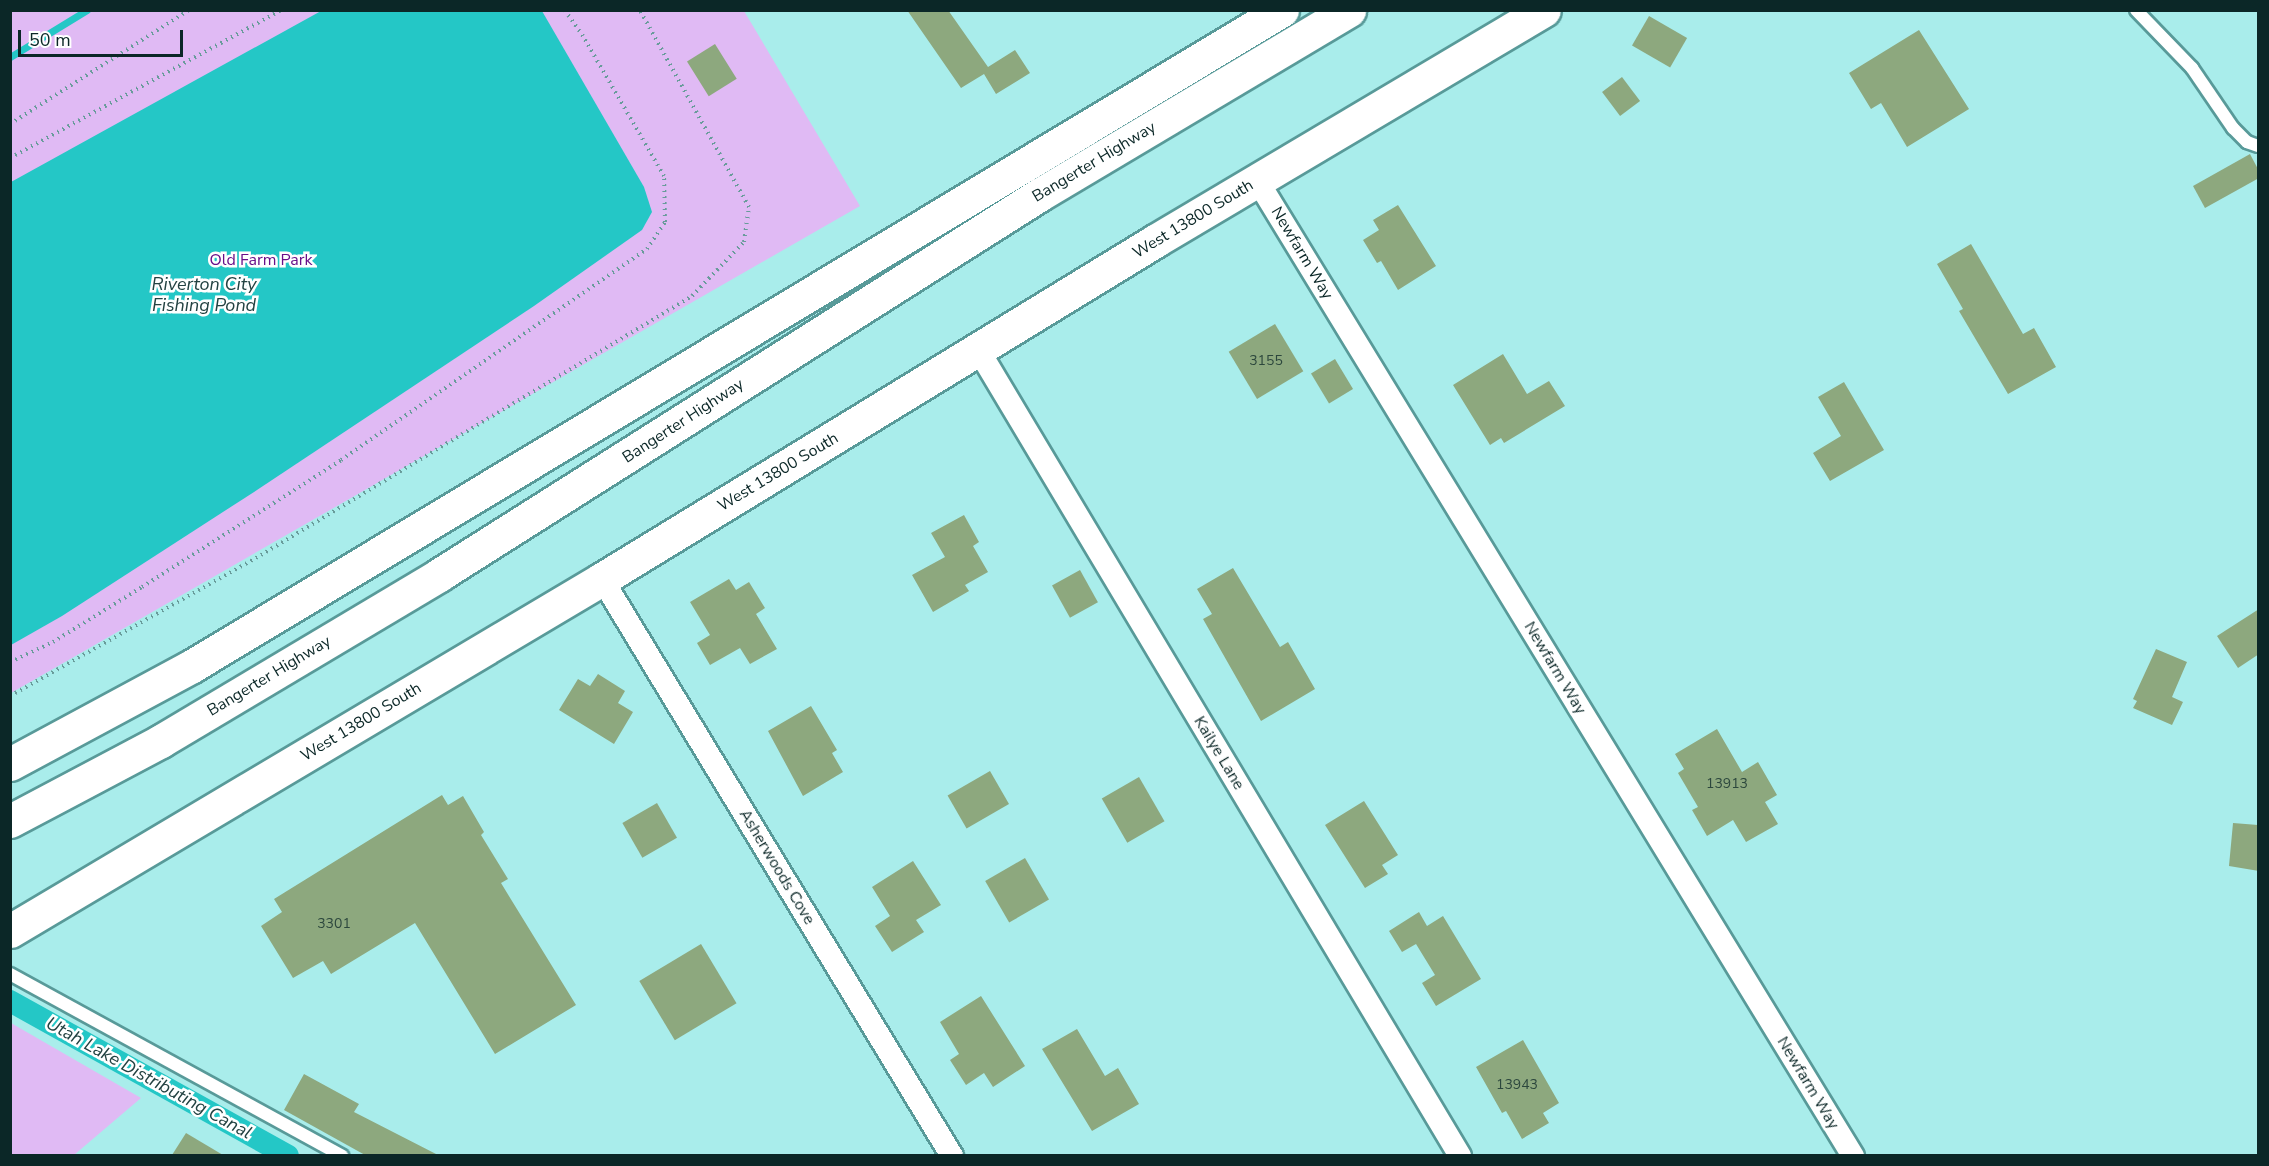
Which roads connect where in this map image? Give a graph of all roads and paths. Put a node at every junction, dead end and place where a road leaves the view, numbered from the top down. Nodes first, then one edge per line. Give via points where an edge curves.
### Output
1 (189, 10) edge
2 (282, 10) edge
3 (565, 10) edge
4 (640, 10) edge
5 (1282, 10) edge
6 (1349, 10) edge
7 (1544, 10) edge
8 (2136, 10) edge
9 (10, 124) edge
10 (2259, 146) edge
11 (10, 159) edge
12 (1257, 180) junction
13 (979, 351) junction
14 (602, 579) junction
15 (10, 662) edge
16 (10, 696) edge
17 (10, 764) edge
18 (10, 821) edge
19 (10, 931) edge
20 (10, 974) edge
21 (342, 1155) edge
22 (952, 1155) edge
23 (1460, 1155) edge
24 (1853, 1155) edge

1 - 9 path
2 - 11 path
3 - 15 path via 584,36 664,176 665,222 647,249 341,460 112,606 53,642
4 - 16 path via 749,207 744,242 692,296 261,555
5 - 17 main road, Bangerter Highway via 192,666
6 - 18 main road, Bangerter Highway via 1039,195 429,581 161,741
7 - 12 main road, West 13800 South
8 - 10 lane via 2192,68 2233,128 2247,142
12 - 13 main road, West 13800 South
12 - 24 street, Newfarm Way
13 - 14 main road, West 13800 South
13 - 23 street, Kailye Lane
14 - 19 main road, West 13800 South
14 - 22 street, Asherwoods Cove
20 - 21 lane

